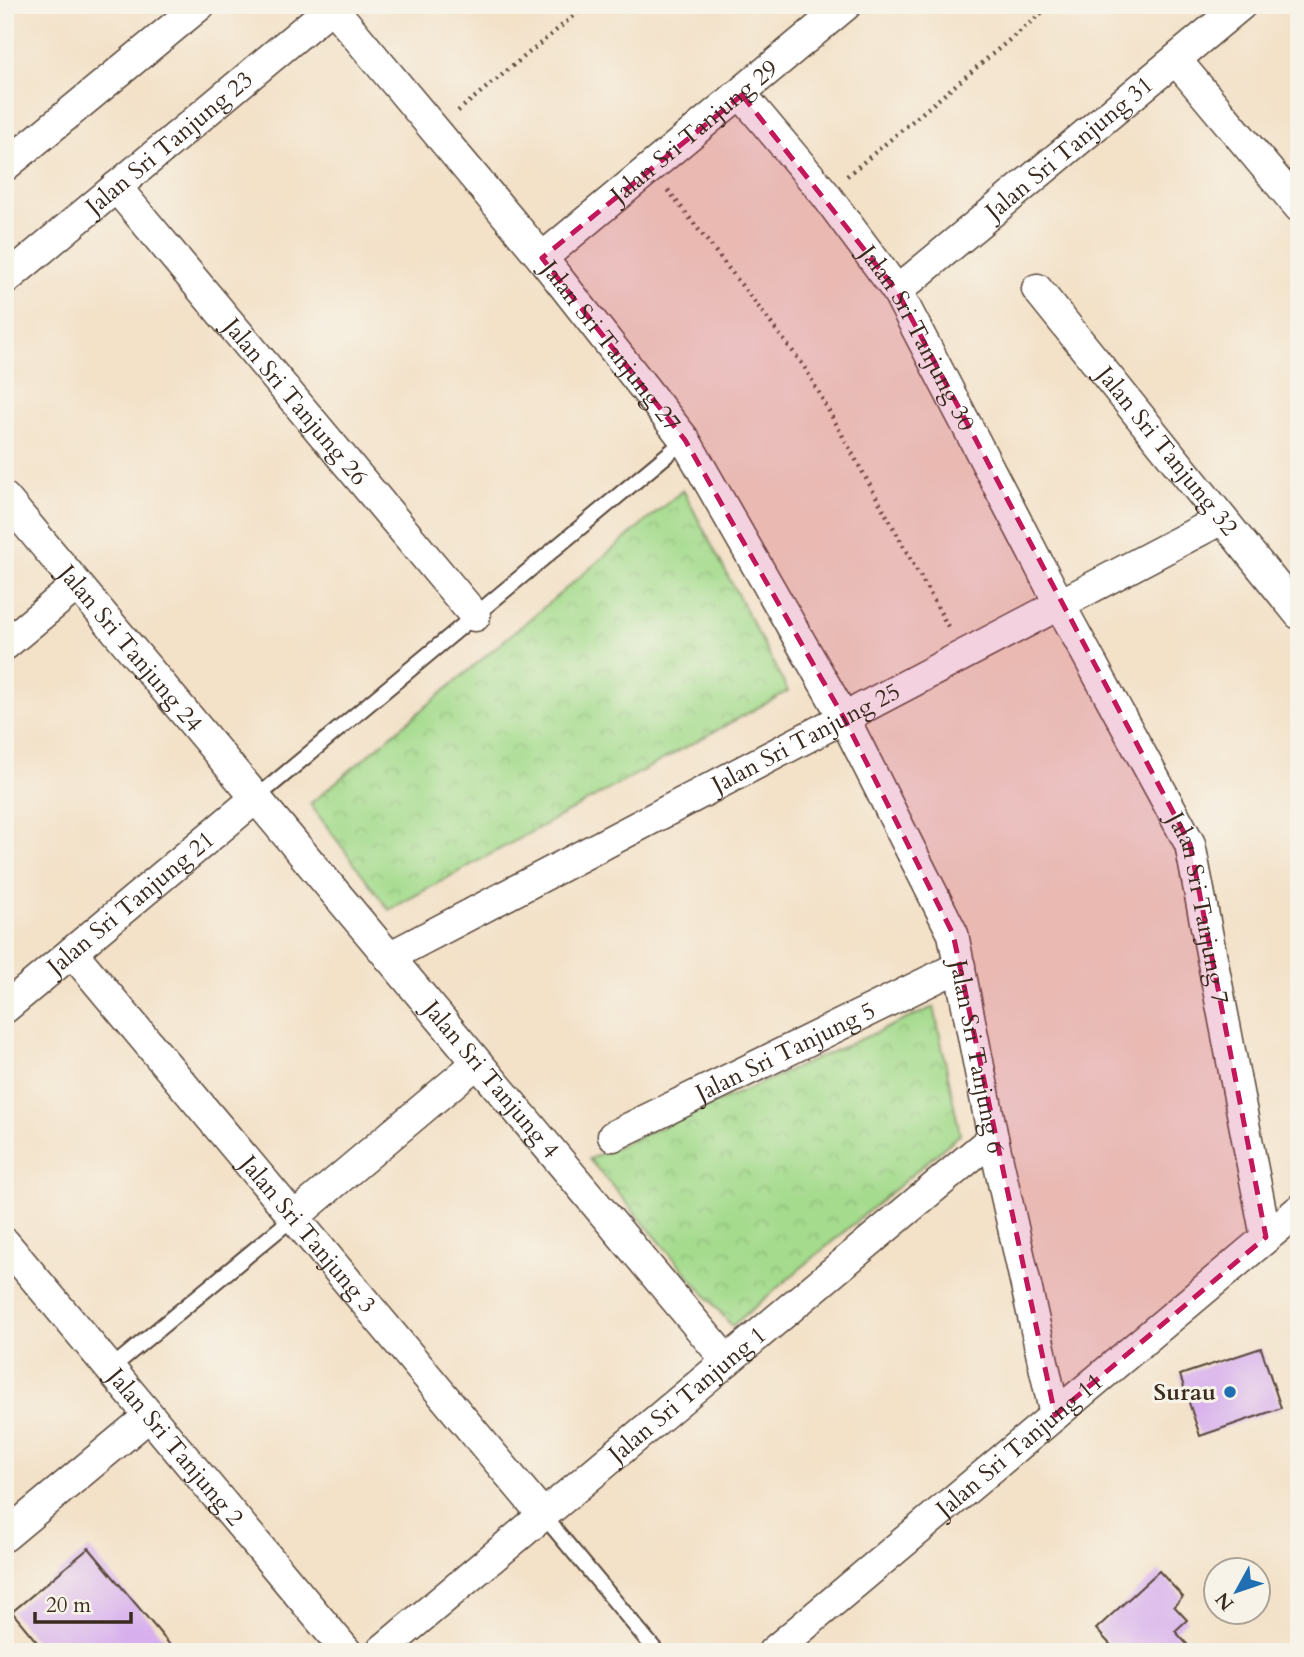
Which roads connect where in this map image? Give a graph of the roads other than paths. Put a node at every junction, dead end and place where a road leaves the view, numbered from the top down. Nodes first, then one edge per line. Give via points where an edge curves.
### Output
1 (200, 5) edge
2 (846, 5) edge
3 (1241, 5) edge
4 (333, 6) edge
5 (1176, 60) junction
6 (742, 95) junction
7 (5, 166) edge
8 (116, 187) junction
9 (1299, 207) edge
10 (542, 258) junction
11 (5, 280) edge
12 (1037, 289) dead end
13 (897, 291) junction
14 (685, 440) junction
15 (5, 498) edge
16 (1222, 519) junction
17 (77, 585) junction
18 (1060, 605) junction
19 (1299, 614) edge
20 (475, 616) junction
21 (5, 645) edge
22 (844, 718) junction
23 (256, 798) junction
24 (72, 952) junction
25 (389, 957) junction
26 (960, 966) junction
27 (5, 1008) edge
28 (477, 1063) junction
29 (613, 1136) dead end
30 (993, 1139) junction
31 (1299, 1210) edge
32 (294, 1217) junction
33 (1266, 1237) junction
34 (5, 1243) edge
35 (727, 1361) junction
36 (110, 1369) junction
37 (1055, 1415) junction
38 (149, 1416) junction
39 (543, 1515) junction
40 (5, 1536) edge
41 (347, 1652) edge
42 (380, 1652) edge
43 (657, 1652) edge
44 (773, 1652) edge

1 - 7 street
2 - 6 street, Jalan Sri Tanjung 29
3 - 5 street, Jalan Sri Tanjung 31
4 - 8 street, Jalan Sri Tanjung 23
4 - 10 street, Jalan Sri Tanjung 27
5 - 9 street
5 - 13 street, Jalan Sri Tanjung 31
6 - 10 street, Jalan Sri Tanjung 29
6 - 13 street, Jalan Sri Tanjung 30 via 825,194
8 - 11 street, Jalan Sri Tanjung 23
8 - 20 street, Jalan Sri Tanjung 26
10 - 14 street, Jalan Sri Tanjung 27
12 - 16 street, Jalan Sri Tanjung 32
13 - 18 street, Jalan Sri Tanjung 30
14 - 20 lane
14 - 22 street, Jalan Sri Tanjung 27
15 - 17 street, Jalan Sri Tanjung 24
16 - 18 street, Jalan Sri Tanjung 25
16 - 19 street, Jalan Sri Tanjung 32
17 - 21 street
17 - 23 street, Jalan Sri Tanjung 24
18 - 22 street, Jalan Sri Tanjung 25
18 - 33 street, Jalan Sri Tanjung 7 via 1190,844
20 - 23 lane
22 - 25 street, Jalan Sri Tanjung 25
22 - 26 street, Jalan Sri Tanjung 6 via 953,934
23 - 24 street, Jalan Sri Tanjung 21
23 - 25 street, Jalan Sri Tanjung 4
24 - 27 street, Jalan Sri Tanjung 21
24 - 32 street, Jalan Sri Tanjung 3
25 - 28 street, Jalan Sri Tanjung 4
26 - 29 street, Jalan Sri Tanjung 5
26 - 30 street, Jalan Sri Tanjung 6
28 - 32 street
28 - 35 street, Jalan Sri Tanjung 4
30 - 35 street, Jalan Sri Tanjung 1
30 - 37 street, Jalan Sri Tanjung 6
31 - 33 street, Jalan Sri Tanjung 11
32 - 36 lane
32 - 39 street, Jalan Sri Tanjung 3
33 - 37 street, Jalan Sri Tanjung 11
34 - 36 street, Jalan Sri Tanjung 2
35 - 39 street, Jalan Sri Tanjung 1
36 - 38 street, Jalan Sri Tanjung 2
37 - 44 street, Jalan Sri Tanjung 11
38 - 40 street
38 - 41 street, Jalan Sri Tanjung 2
39 - 42 street, Jalan Sri Tanjung 1
39 - 43 lane

